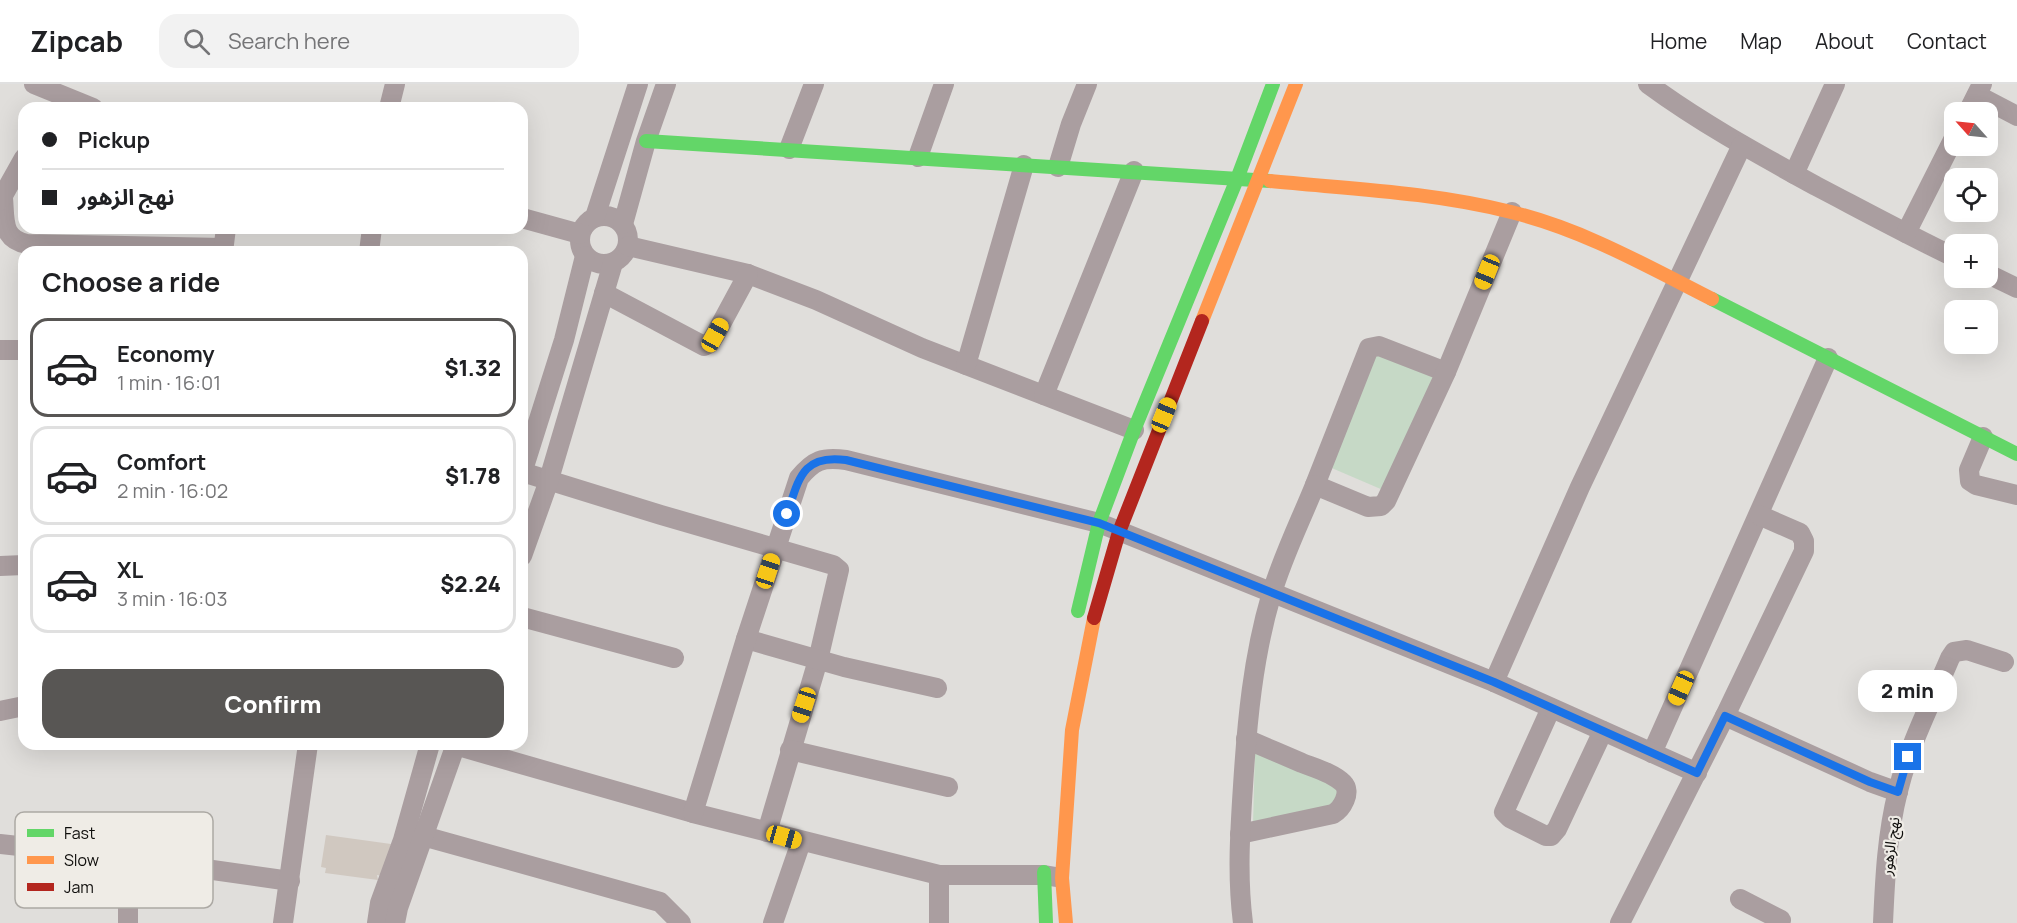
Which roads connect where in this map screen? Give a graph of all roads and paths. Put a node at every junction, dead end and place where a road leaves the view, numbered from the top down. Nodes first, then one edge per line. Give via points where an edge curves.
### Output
1 (395, 84) edge
2 (638, 84) edge
3 (666, 84) edge
4 (814, 84) edge
5 (944, 84) edge
6 (1087, 84) edge
7 (1273, 84) edge
8 (1296, 84) edge
9 (1648, 84) edge
10 (1835, 84) edge
11 (41, 94) edge
12 (1976, 97) edge
13 (71, 102) edge
14 (390, 102) edge
15 (2017, 116) edge
16 (646, 141) junction
17 (1742, 145) junction
18 (789, 149) junction
19 (1945, 156) edge
20 (918, 157) junction
21 (1024, 165) junction
22 (1058, 167) junction
23 (18, 169) edge
24 (1134, 171) junction
25 (1794, 174) junction
26 (1237, 179) junction
27 (1258, 180) junction
28 (1, 199) edge
29 (1512, 212) junction
30 (595, 217) junction
31 (528, 220) edge
32 (623, 224) junction
33 (1905, 233) junction
34 (580, 234) junction
35 (92, 246) edge
36 (628, 246) junction
37 (1944, 252) edge
38 (585, 256) junction
39 (613, 263) junction
40 (748, 274) junction
41 (1998, 279) edge
42 (1677, 281) junction
43 (2017, 288) edge
44 (604, 293) junction
45 (0, 350) edge
46 (18, 350) edge
47 (1828, 358) junction
48 (966, 365) junction
49 (1446, 372) junction
50 (1044, 395) junction
51 (1134, 430) junction
52 (1983, 437) junction
53 (528, 453) edge
54 (2017, 454) edge
55 (528, 474) edge
56 (549, 480) junction
57 (1315, 485) junction
58 (2017, 495) edge
59 (1759, 515) junction
60 (1099, 523) junction
61 (1119, 532) junction
62 (528, 539) edge
63 (776, 549) junction
64 (18, 565) edge
65 (0, 566) edge
66 (1272, 593) junction
67 (528, 619) edge
68 (1073, 630) dead end
69 (746, 639) junction
70 (674, 658) dead end
71 (818, 660) junction
72 (2004, 662) dead end
73 (1494, 682) junction
74 (937, 688) dead end
75 (18, 707) edge
76 (1551, 708) junction
77 (0, 711) edge
78 (1725, 716) junction
79 (1603, 731) junction
80 (1246, 739) junction
81 (307, 750) edge
82 (428, 750) edge
83 (452, 750) edge
84 (475, 750) edge
85 (790, 750) junction
86 (1652, 753) junction
87 (1697, 773) junction
88 (948, 787) dead end
89 (1898, 792) junction
90 (693, 813) junction
91 (766, 832) junction
92 (1240, 834) junction
93 (423, 836) junction
94 (801, 842) junction
95 (0, 844) edge
96 (15, 846) edge
97 (213, 870) edge
98 (1050, 872) junction
99 (939, 875) junction
100 (290, 881) junction
101 (1740, 899) dead end
102 (1782, 922) edge
103 (283, 923) edge
104 (377, 923) edge
105 (395, 923) edge
106 (681, 923) edge
107 (773, 923) edge
108 (939, 923) edge
109 (1046, 923) edge
110 (1066, 923) edge
111 (1243, 923) edge
112 (1620, 923) edge
113 (1883, 923) edge

1 - 14 street
2 - 30 street
3 - 16 street
4 - 18 street
5 - 20 street
6 - 22 street
7 - 26 street
8 - 27 street
9 - 17 street
10 - 25 street
11 - 13 street
12 - 15 street
16 - 18 street
16 - 32 street
17 - 25 street
17 - 42 street
18 - 20 street
19 - 33 street
20 - 21 street
21 - 22 street
21 - 48 street
22 - 24 street
23 - 28 street
24 - 26 street
24 - 50 street
25 - 33 street
26 - 27 street
26 - 51 street
27 - 29 street via 1445,198
27 - 61 street
28 - 35 street via 7,231 18,243
29 - 42 street via 1564,229
29 - 49 street
30 - 32 street via 610,216
30 - 34 street
31 - 34 street
32 - 36 street
33 - 37 street
34 - 38 street
36 - 39 street
36 - 40 street
38 - 39 street via 598,264
38 - 53 street via 564,340
39 - 44 street
40 - 44 street via 715,335 704,346
40 - 48 street
41 - 43 street
42 - 47 street
42 - 73 street
44 - 56 street
45 - 46 street
47 - 52 street
47 - 59 street
48 - 50 street
49 - 57 street via 1381,506 1368,507
49 - 57 street via 1379,346 1369,348
50 - 51 street
51 - 60 street
52 - 54 street
52 - 58 street via 1969,470 1970,481
55 - 56 street
56 - 62 street
56 - 63 street
57 - 66 street
59 - 78 street via 1800,533 1804,551
59 - 86 street
60 - 61 street
60 - 63 street via 831,458 818,461 799,478
60 - 68 street
61 - 66 street
61 - 98 street via 1089,633
63 - 69 street
63 - 71 street via 839,570
64 - 65 street
66 - 73 street
66 - 80 street via 1261,633
67 - 70 street
69 - 71 street
69 - 90 street
71 - 74 street
71 - 85 street
72 - 89 street, نهج الزهور via 1966,650 1954,652 1908,757
73 - 76 street
75 - 77 street
76 - 79 street
76 - 79 street via 1504,812 1546,836 1557,829
78 - 87 street
78 - 89 street
79 - 86 street
80 - 92 street
80 - 92 street via 1326,772 1347,789 1342,806 1333,814
81 - 100 street
82 - 104 street
83 - 93 street
84 - 90 street
85 - 88 street
85 - 91 street
86 - 87 street
87 - 112 street
89 - 113 street, نهج الزهور via 1887,857
90 - 91 street
91 - 94 street
92 - 111 street
93 - 105 street
93 - 106 street via 660,902
94 - 99 street
94 - 107 street
95 - 96 street
97 - 100 street
98 - 99 street
98 - 109 street
98 - 110 street
99 - 108 street
100 - 103 street
101 - 102 street

